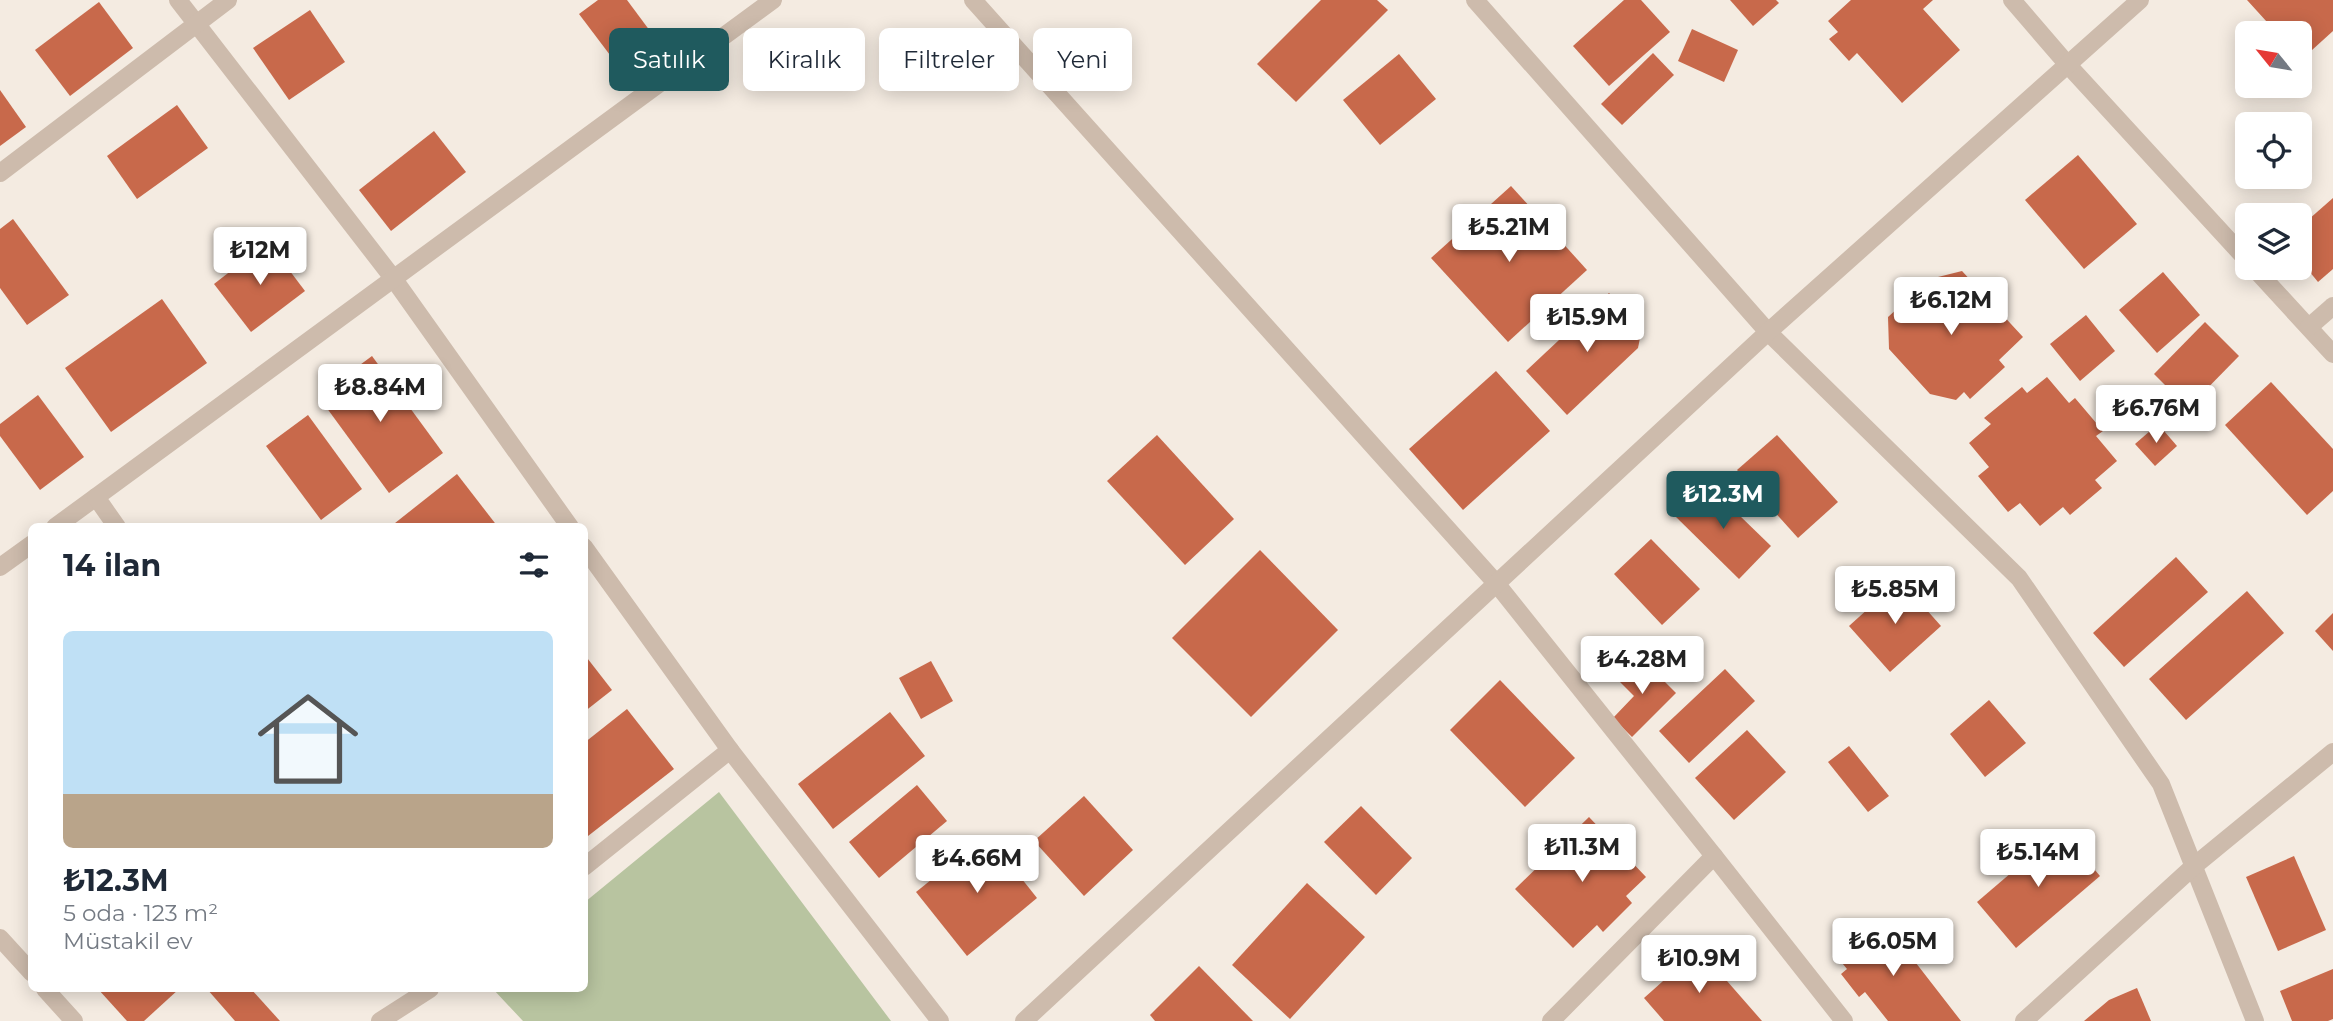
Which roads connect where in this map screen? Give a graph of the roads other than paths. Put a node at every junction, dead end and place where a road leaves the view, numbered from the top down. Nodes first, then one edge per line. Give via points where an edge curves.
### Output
1 (178, 0) edge
2 (228, 0) edge
3 (773, 0) edge
4 (973, 0) edge
5 (1475, 0) edge
6 (2012, 0) edge
7 (2140, 0) edge
8 (198, 25) junction
9 (2068, 65) junction
10 (0, 173) edge
11 (2235, 247) edge
12 (393, 278) junction
13 (2265, 280) edge
14 (2333, 306) edge
15 (2309, 327) junction
16 (1768, 332) junction
17 (2333, 354) edge
18 (96, 497) junction
19 (60, 523) edge
20 (114, 523) edge
21 (567, 523) edge
22 (28, 547) edge
23 (588, 553) edge
24 (0, 567) edge
25 (1496, 583) junction
26 (730, 750) junction
27 (2333, 752) edge
28 (1714, 856) junction
29 (588, 864) edge
30 (2194, 866) junction
31 (0, 938) edge
32 (28, 969) edge
33 (49, 992) edge
34 (425, 992) edge
35 (74, 1021) edge
36 (380, 1021) edge
37 (940, 1021) edge
38 (1024, 1021) edge
39 (1551, 1021) edge
40 (1844, 1021) edge
41 (2024, 1021) edge
42 (2255, 1021) edge

1 - 8 street
2 - 8 street
3 - 12 street
4 - 25 street
5 - 16 street
6 - 9 street
7 - 9 street
8 - 10 street
8 - 12 street
9 - 11 street
9 - 16 street
12 - 18 street
12 - 21 street
13 - 15 street
14 - 15 street
15 - 17 street
16 - 25 street
16 - 30 street via 2019,578 2161,784
18 - 19 street
18 - 20 street
22 - 24 street
23 - 26 street
25 - 28 street
25 - 38 street
26 - 29 street
26 - 37 street
27 - 30 street
28 - 39 street
28 - 40 street
30 - 41 street
30 - 42 street
31 - 32 street
33 - 35 street
34 - 36 street

